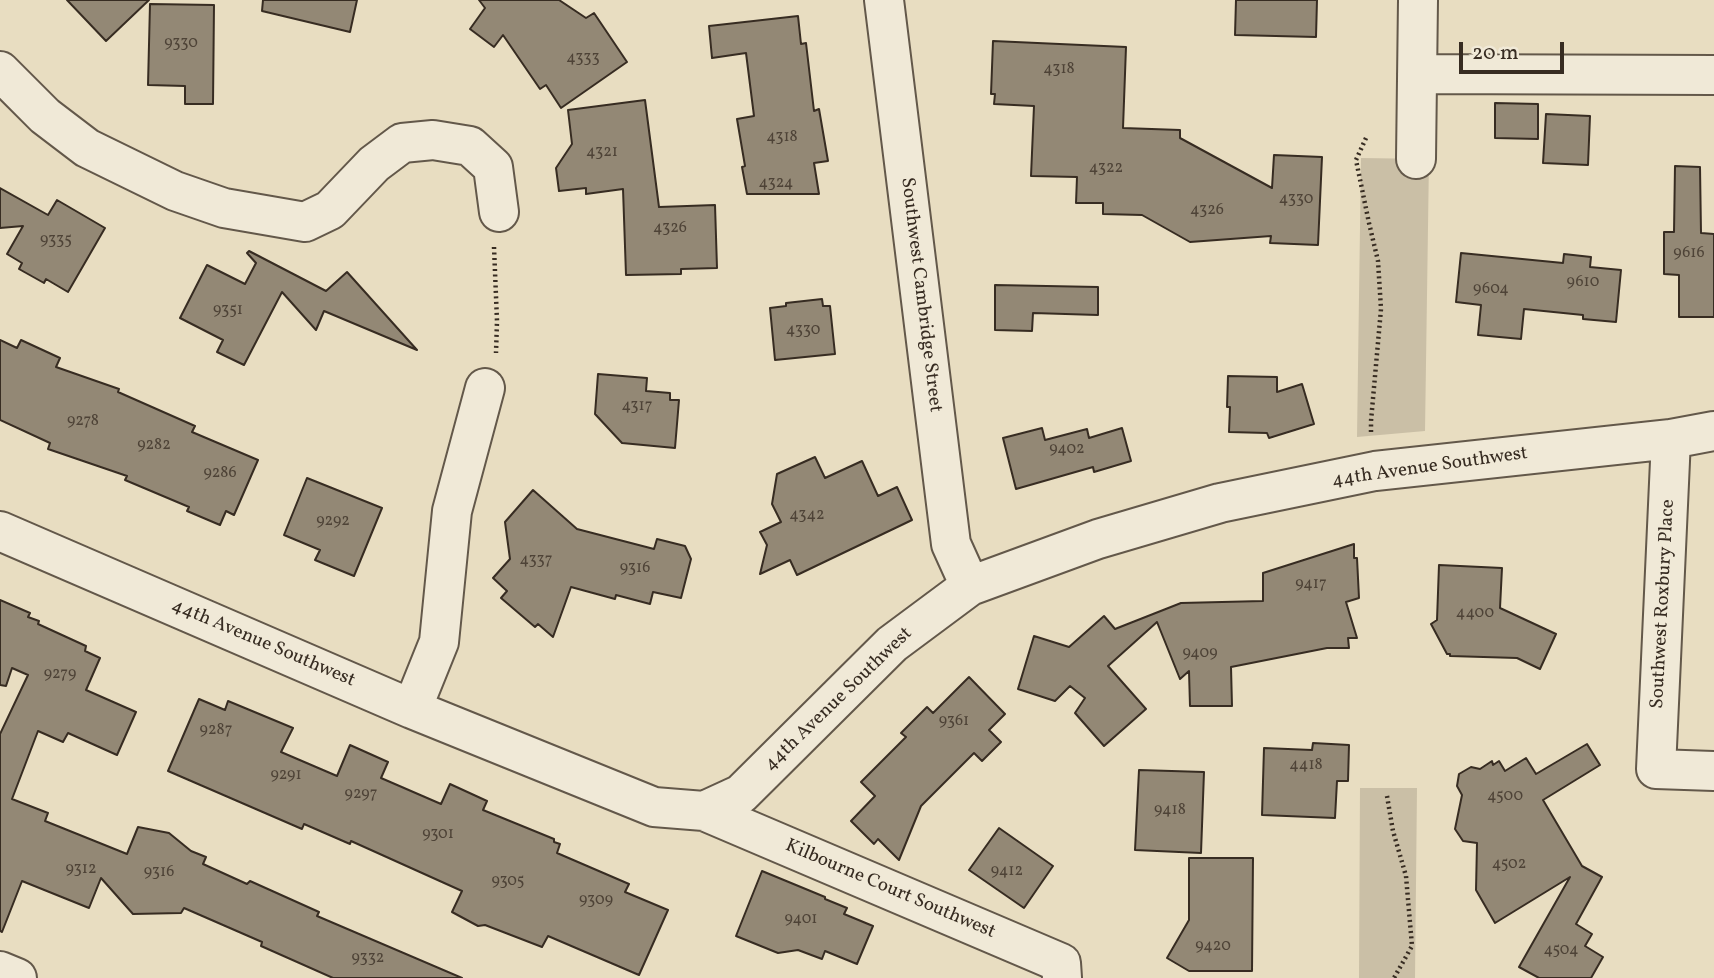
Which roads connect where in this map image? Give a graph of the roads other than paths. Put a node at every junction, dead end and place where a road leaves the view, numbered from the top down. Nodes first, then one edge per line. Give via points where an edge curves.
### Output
1 (884, 0) edge
2 (1419, 0) edge
3 (0, 71) edge
4 (1418, 74) junction
5 (1714, 75) edge
6 (1416, 159) dead end
7 (499, 212) road end
8 (490, 373) road end
9 (1714, 431) edge
10 (1671, 439) junction
11 (0, 531) edge
12 (970, 586) junction
13 (412, 709) junction
14 (1714, 771) edge
15 (704, 811) junction
16 (0, 971) edge
17 (17, 978) edge
18 (1062, 978) edge

1 - 12 street, Southwest Cambridge Street via 951,544
2 - 4 street
3 - 7 street via 45,116 88,148 175,191 224,208 305,222 330,210 374,164 402,143 433,140 470,146 493,167
4 - 5 street
4 - 6 street
8 - 13 street via 452,511 439,642
9 - 10 street, 44th Avenue Southwest
10 - 12 street, 44th Avenue Southwest via 1375,471 1220,503 1098,539
10 - 14 street, Southwest Roxbury Place via 1656,769
11 - 13 street, 44th Avenue Southwest
12 - 15 street, 44th Avenue Southwest via 892,644 741,794
13 - 15 street, 44th Avenue Southwest via 654,807
15 - 18 street, Kilbourne Court Southwest via 1061,963
16 - 17 street

